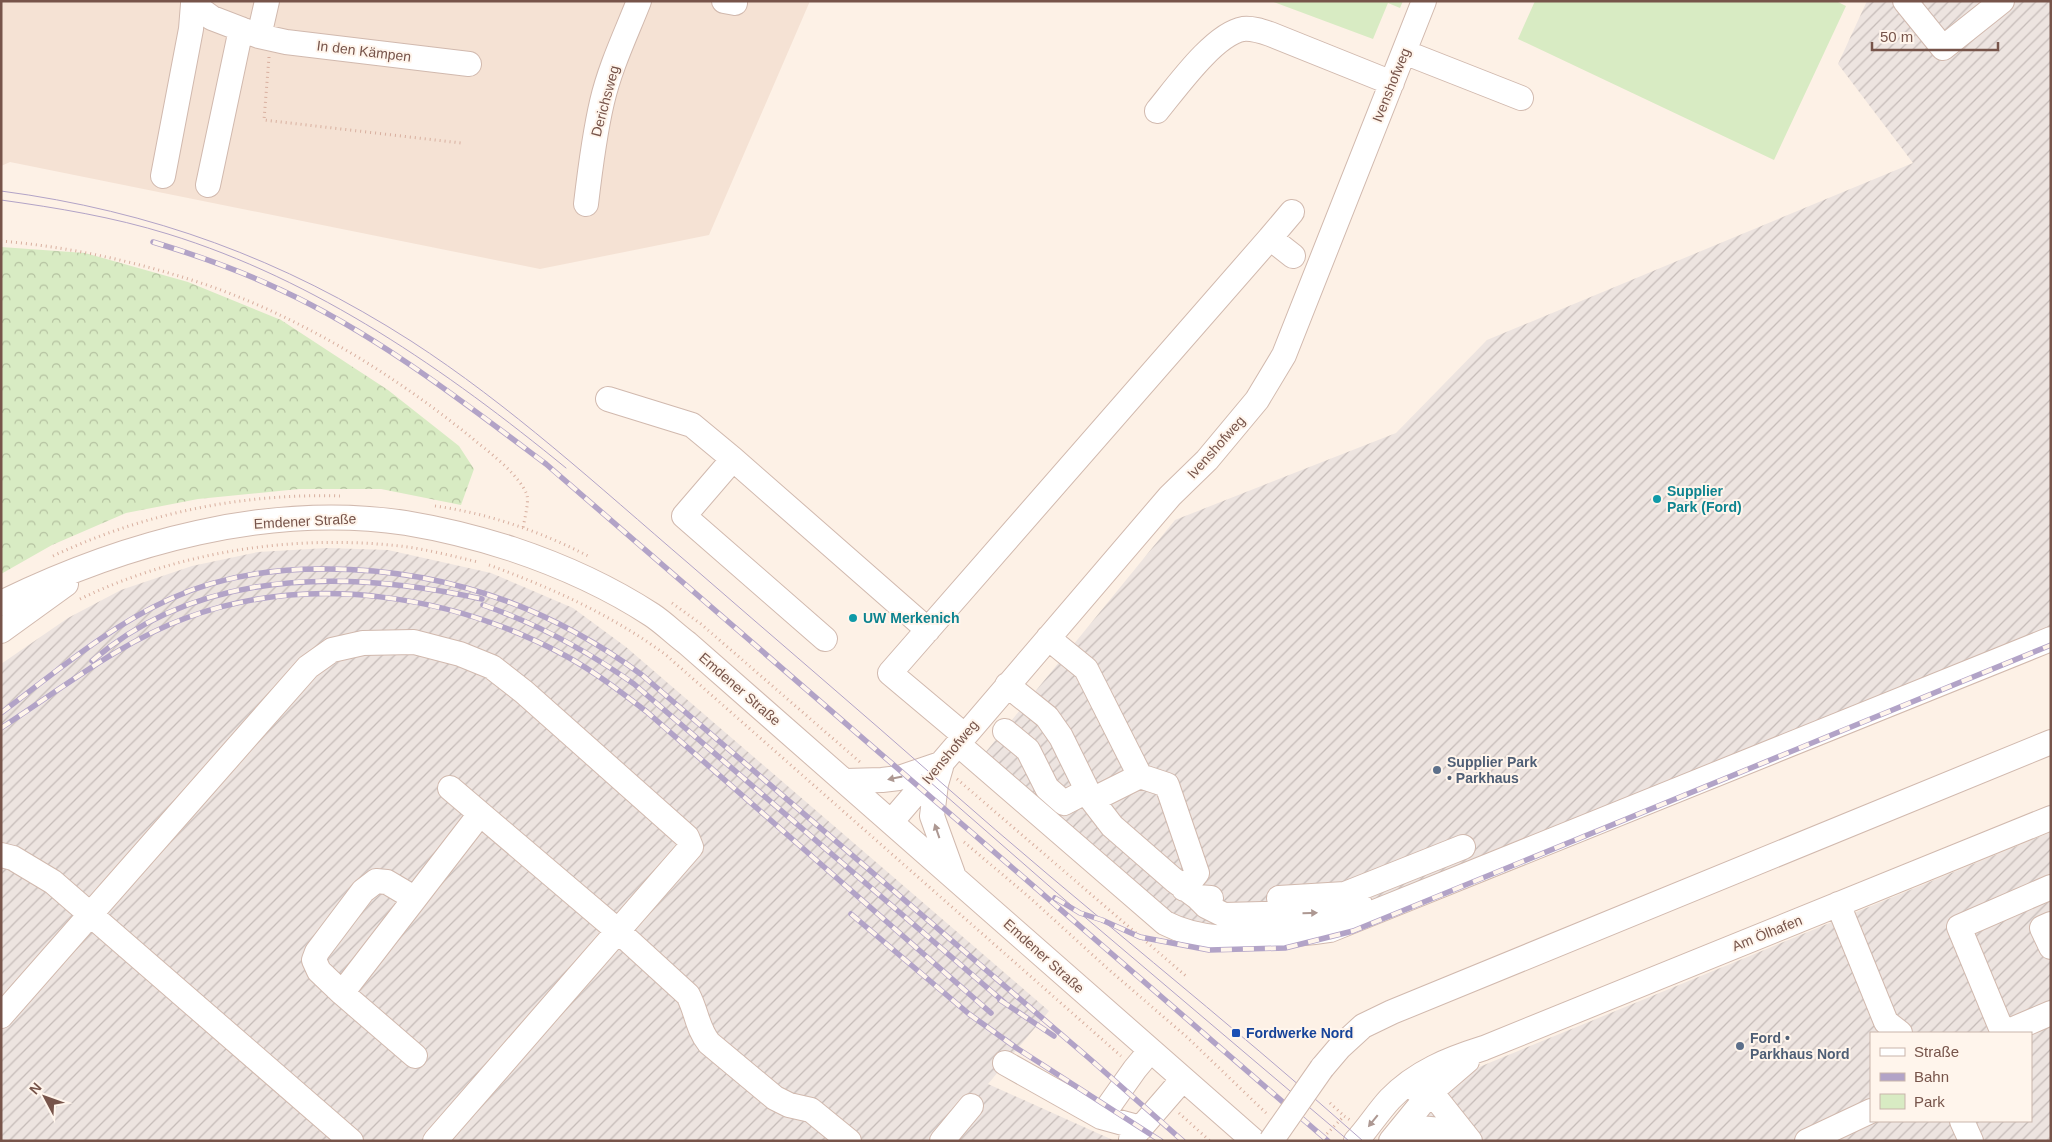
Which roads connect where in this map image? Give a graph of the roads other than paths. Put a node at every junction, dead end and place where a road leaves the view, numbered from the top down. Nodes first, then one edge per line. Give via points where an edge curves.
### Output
1 (267, 1) edge
2 (639, 1) edge
3 (1424, 1) edge
4 (1905, 1) edge
5 (2002, 1) edge
6 (189, 2) edge
7 (257, 35) junction
8 (1404, 52) junction
9 (469, 64) dead end
10 (1392, 83) junction
11 (1521, 98) dead end
12 (1157, 111) dead end
13 (162, 176) dead end
14 (208, 185) dead end
15 (586, 204) dead end
16 (1292, 212) dead end
17 (1270, 238) junction
18 (1293, 256) dead end
19 (608, 399) dead end
20 (733, 459) junction
21 (105, 559) junction
22 (1, 602) edge
23 (2051, 625) edge
24 (928, 630) junction
25 (1, 631) edge
26 (825, 638) dead end
27 (1048, 638) junction
28 (2051, 638) edge
29 (1008, 685) junction
30 (1005, 731) dead end
31 (961, 740) junction
32 (2051, 742) edge
33 (950, 768) junction
34 (1140, 776) junction
35 (844, 781) junction
36 (450, 788) dead end
37 (1089, 795) junction
38 (480, 814) junction
39 (2051, 818) edge
40 (892, 821) junction
41 (1463, 847) dead end
42 (1, 855) edge
43 (955, 877) junction
44 (2051, 887) edge
45 (1190, 893) junction
46 (414, 898) junction
47 (1838, 904) junction
48 (90, 916) junction
49 (2051, 924) edge
50 (618, 931) junction
51 (2051, 947) edge
52 (342, 992) junction
53 (2051, 1013) edge
54 (1, 1016) edge
55 (1899, 1032) edge
56 (2003, 1032) edge
57 (2005, 1032) edge
58 (1484, 1048) junction
59 (1150, 1051) junction
60 (415, 1056) dead end
61 (1005, 1063) dead end
62 (1183, 1080) junction
63 (1399, 1092) junction
64 (1431, 1092) junction
65 (971, 1106) dead end
66 (1870, 1112) edge
67 (1101, 1116) junction
68 (1962, 1122) edge
69 (1272, 1130) edge
70 (1136, 1134) edge
71 (351, 1141) edge
72 (435, 1141) edge
73 (849, 1141) edge
74 (942, 1141) edge
75 (1254, 1141) edge
76 (1356, 1141) edge
77 (1392, 1141) edge
78 (1462, 1141) edge
79 (1470, 1141) edge
80 (1807, 1141) edge
81 (1970, 1141) edge

1 - 7 street
2 - 15 street, Derichsweg via 602,100
3 - 8 street, Ivenshofweg
4 - 5 street via 1943,48
6 - 7 street, In den Kämpen via 212,18
6 - 13 street via 191,29
7 - 9 street, In den Kämpen
7 - 14 street
8 - 10 street, Ivenshofweg
8 - 11 street
10 - 12 street via 1270,34 1243,29 1227,34 1215,44
10 - 27 street, Ivenshofweg via 1284,355 1257,400
16 - 17 street
17 - 18 street
17 - 24 street
19 - 20 street via 692,425
20 - 24 street
20 - 26 street via 684,516
21 - 22 street, Emdener Straße via 45,581
21 - 25 street, Emdener Straße
21 - 35 street, Emdener Straße via 187,535 250,524 319,518 405,523 494,543 542,559 652,615
45 -> 23 street via 1224,915 1342,912
24 - 31 street via 890,673
27 - 29 street, Ivenshofweg
27 - 34 street via 1086,669
28 - 31 street via 1330,930 1306,933 1212,938 1165,923
29 - 31 street, Ivenshofweg
29 - 37 street via 1047,717 1061,737
30 - 37 street via 1028,750 1047,788 1064,803
31 - 33 street, Ivenshofweg
32 - 69 street, bridge via 1363,1026 1339,1048
33 -> 35 street via 899,778
33 - 40 street, Ivenshofweg
43 -> 33 street via 932,816 936,784
34 - 37 street
34 - 45 street via 1167,785 1197,873
35 - 40 street, Emdener Straße
36 - 38 street
37 - 45 street via 1112,826
38 - 46 street
38 - 50 street
39 - 47 street, Am Ölhafen
40 - 43 street, Emdener Straße
41 - 45 street via 1345,894 1240,901
42 - 48 street via 13,858 53,882
43 - 59 street, Emdener Straße
44 - 56 street via 1960,927
46 - 52 street
46 - 52 street via 387,882 376,880 363,890 314,960 319,971
47 - 55 street via 1886,1022
47 - 58 street, Am Ölhafen
48 - 50 street via 308,667 332,650 348,646 414,642 460,654 492,668 524,692 687,837 691,847
48 - 54 street
48 - 71 street
49 - 51 street via 2042,928
50 - 72 street
50 - 73 street via 688,995 701,1033 709,1044 774,1098 811,1110
52 - 60 street
53 - 57 street
58 - 63 street, Am Ölhafen via 1431,1068
58 - 64 street, Am Ölhafen
59 - 62 street, Emdener Straße
59 - 67 street
61 - 67 street
62 - 70 street
62 - 75 street, Emdener Straße
63 - 64 street via 1408,1089
63 -> 76 street, Am Ölhafen
64 - 77 street, Am Ölhafen
64 - 79 street
65 - 74 street
66 - 80 street
67 - 70 street
68 - 81 street
77 - 78 street via 1414,1129 1426,1128

